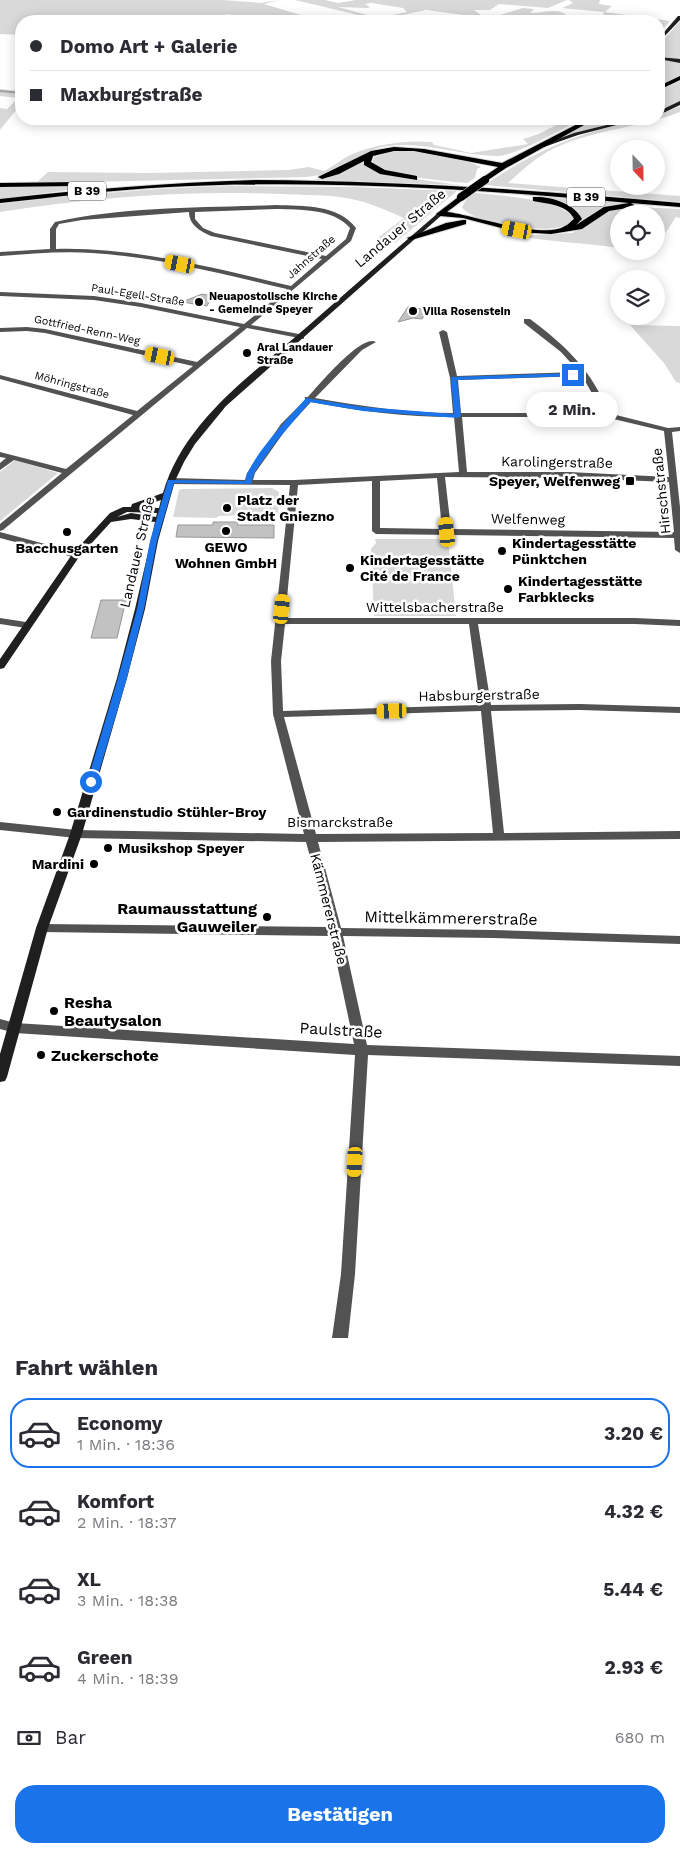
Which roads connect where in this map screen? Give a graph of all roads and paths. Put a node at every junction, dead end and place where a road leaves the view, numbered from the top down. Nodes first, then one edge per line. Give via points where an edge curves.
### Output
1 (680, 17) edge
2 (665, 34) edge
3 (665, 59) edge
4 (680, 61) edge
5 (680, 78) edge
6 (665, 85) edge
7 (680, 103) edge
8 (665, 110) edge
9 (580, 125) edge
10 (613, 125) edge
11 (536, 148) junction
12 (369, 156) junction
13 (453, 156) junction
14 (481, 160) junction
15 (501, 167) junction
16 (284, 182) junction
17 (0, 185) edge
18 (148, 186) junction
19 (464, 188) junction
20 (504, 191) junction
21 (0, 201) edge
22 (454, 203) junction
23 (669, 204) junction
24 (680, 205) edge
25 (192, 210) junction
26 (439, 215) junction
27 (463, 219) junction
28 (566, 230) junction
29 (411, 238) junction
30 (53, 251) junction
31 (0, 254) edge
32 (327, 258) junction
33 (292, 288) junction
34 (0, 294) edge
35 (527, 321) dead end
36 (246, 326) junction
37 (0, 330) edge
38 (443, 332) dead end
39 (301, 337) junction
40 (372, 342) dead end
41 (199, 365) junction
42 (586, 374) junction
43 (0, 378) edge
44 (454, 378) junction
45 (308, 399) junction
46 (138, 414) junction
47 (606, 415) junction
48 (458, 416) junction
49 (680, 429) edge
50 (668, 430) junction
51 (0, 454) edge
52 (13, 457) junction
53 (0, 467) edge
54 (67, 472) junction
55 (463, 474) junction
56 (441, 475) junction
57 (376, 478) junction
58 (672, 480) junction
59 (171, 481) junction
60 (248, 483) junction
61 (294, 483) junction
62 (167, 495) junction
63 (126, 509) junction
64 (161, 515) junction
65 (108, 522) junction
66 (0, 528) edge
67 (447, 532) junction
68 (680, 534) edge
69 (0, 535) edge
70 (680, 550) edge
71 (76, 555) junction
72 (0, 621) edge
73 (281, 621) junction
74 (473, 621) junction
75 (680, 623) edge
76 (26, 625) junction
77 (0, 666) edge
78 (486, 708) junction
79 (680, 710) edge
80 (278, 714) junction
81 (0, 826) edge
82 (76, 834) junction
83 (680, 835) edge
84 (499, 836) junction
85 (311, 838) junction
86 (42, 928) junction
87 (336, 932) junction
88 (680, 940) edge
89 (0, 1024) edge
90 (15, 1028) junction
91 (362, 1050) junction
92 (680, 1061) edge
93 (0, 1077) edge
94 (340, 1338) edge

1 - 2 main road
3 - 4 main road
5 - 6 main road
7 - 8 main road
9 - 11 main road, Landauer Straße
10 - 11 main road
11 - 14 main road
11 - 15 main road, Landauer Straße
12 - 13 main road via 407,148
12 - 16 main road via 335,174
12 - 20 main road via 370,166 391,174
13 - 14 main road
13 - 15 main road
14 - 15 main road
15 - 22 main road, Landauer Straße, bridge
16 - 18 main road, B 39
16 - 19 main road, B 39
17 - 18 main road
18 - 21 main road, B 39
19 - 20 main road, B 39
19 - 28 main road via 560,205 577,216 576,222
20 - 23 main road, B 39
22 - 26 main road, Landauer Straße
22 - 27 main road
23 - 24 main road, B 39
23 - 28 main road via 614,207 579,227
25 - 30 street, Jahnstraße via 66,220 52,229
25 - 32 street via 192,219 201,230 213,235
25 - 32 street, Jahnstraße via 276,207 316,209 340,217 353,228 349,240
26 - 27 main road
26 - 29 main road, Landauer Straße
27 - 28 main road via 538,232
27 - 29 main road
29 - 39 main road, Landauer Straße
30 - 31 street
30 - 33 street via 92,251 143,257
32 - 33 street, Jahnstraße
33 - 36 street, Jahnstraße
34 - 36 street, Paul-Egell-Straße via 94,298 141,304
35 - 42 street via 562,348
36 - 39 street, Paul-Egell-Straße
36 - 41 street, Jahnstraße
37 - 41 street, Gottfried-Renn-Weg via 45,331
38 - 44 street
39 - 59 main road, Landauer Straße via 223,404 191,443
40 - 45 street via 359,348
41 - 46 street, Jahnstraße
42 - 44 street
42 - 47 street via 600,396
43 - 46 street, Möhringstraße
44 - 48 street
45 - 48 street via 363,409
45 - 60 street via 267,449
46 - 54 street, Jahnstraße
47 - 48 street
47 - 50 street
48 - 55 street
49 - 50 street
50 - 58 street, Hirschstraße
51 - 52 street
52 - 53 street
52 - 54 street
54 - 66 street, Jahnstraße
55 - 56 street, Karolingerstraße
55 - 58 street, Karolingerstraße via 569,474
56 - 57 street, Karolingerstraße
56 - 67 street
57 - 61 street, Karolingerstraße
57 - 67 street, Welfenweg via 376,531
58 - 68 street, Hirschstraße
59 - 60 street, Karolingerstraße
59 - 62 main road, Landauer Straße
60 - 61 street, Karolingerstraße
61 - 73 street, Kämmererstraße
62 - 63 main road
62 - 64 main road, Landauer Straße
63 - 64 main road
63 - 65 main road via 116,513
64 - 65 main road via 131,516
64 - 82 main road, Landauer Straße via 122,678
65 - 71 main road
67 - 68 street, Welfenweg
68 - 70 street, Hirschstraße
69 - 71 street
71 - 76 main road
72 - 76 street
73 - 74 street, Wittelsbacherstraße
73 - 80 street, Kämmererstraße via 276,661
74 - 75 street, Wittelsbacherstraße
74 - 78 street
76 - 77 main road
78 - 79 street, Habsburgerstraße
78 - 80 street, Habsburgerstraße
78 - 84 street
80 - 85 street, Kämmererstraße
81 - 82 street, Bismarckstraße
82 - 85 street, Bismarckstraße
82 - 86 main road, Landauer Straße
83 - 84 street, Bismarckstraße
84 - 85 street, Bismarckstraße
85 - 87 street, Kämmererstraße
86 - 87 street, Mittelkämmererstraße
86 - 90 main road, Landauer Straße
87 - 88 street, Mittelkämmererstraße
87 - 91 street, Kämmererstraße
89 - 90 street, Paulstraße
90 - 91 street, Paulstraße
90 - 93 main road, Landauer Straße
91 - 92 street, Paulstraße
91 - 94 street, Kämmererstraße via 348,1274

